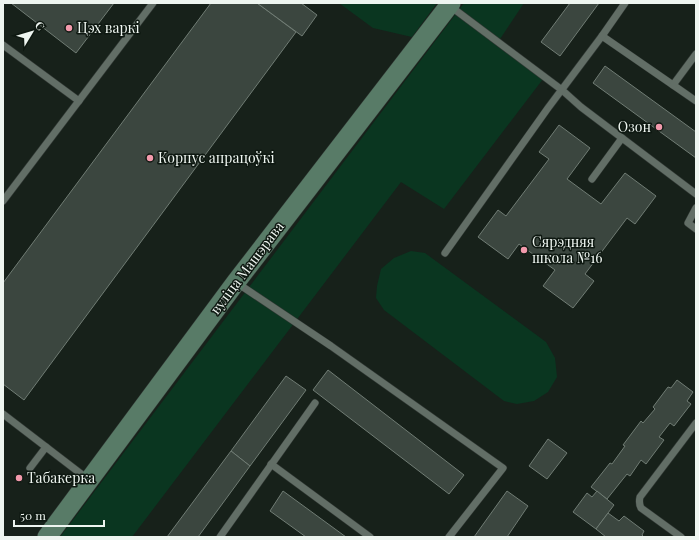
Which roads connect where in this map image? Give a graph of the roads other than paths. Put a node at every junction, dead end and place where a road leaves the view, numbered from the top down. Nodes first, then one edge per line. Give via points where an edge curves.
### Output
1 (153, 3) edge
2 (625, 3) edge
3 (450, 4) edge
4 (602, 36) junction
5 (3, 45) edge
6 (696, 54) edge
7 (673, 85) junction
8 (562, 90) junction
9 (79, 101) junction
10 (696, 101) edge
11 (622, 138) junction
12 (592, 179) dead end
13 (696, 194) edge
14 (3, 201) edge
15 (696, 208) edge
16 (696, 229) edge
17 (445, 253) dead end
18 (236, 282) junction
19 (315, 403) dead end
20 (3, 414) edge
21 (696, 423) edge
22 (46, 447) junction
23 (271, 464) junction
24 (30, 468) dead end
25 (89, 480) junction
26 (46, 537) edge
27 (220, 537) edge
28 (370, 537) edge
29 (449, 537) edge
30 (681, 537) edge

1 - 9 lane
2 - 4 lane
3 - 8 lane
3 - 18 street, вуліца Машэрава
4 - 7 lane
4 - 8 lane
5 - 9 lane
6 - 7 lane
7 - 10 lane
8 - 11 lane
8 - 17 lane
9 - 14 lane
11 - 12 lane
11 - 13 lane
15 - 16 lane via 688,223
18 - 25 street, вуліца Машэрава
18 - 29 lane via 503,468
19 - 23 lane
20 - 22 lane
21 - 30 lane via 639,500 641,508
22 - 24 lane
22 - 25 lane
23 - 27 lane
23 - 28 lane
25 - 26 street, вуліца Машэрава

